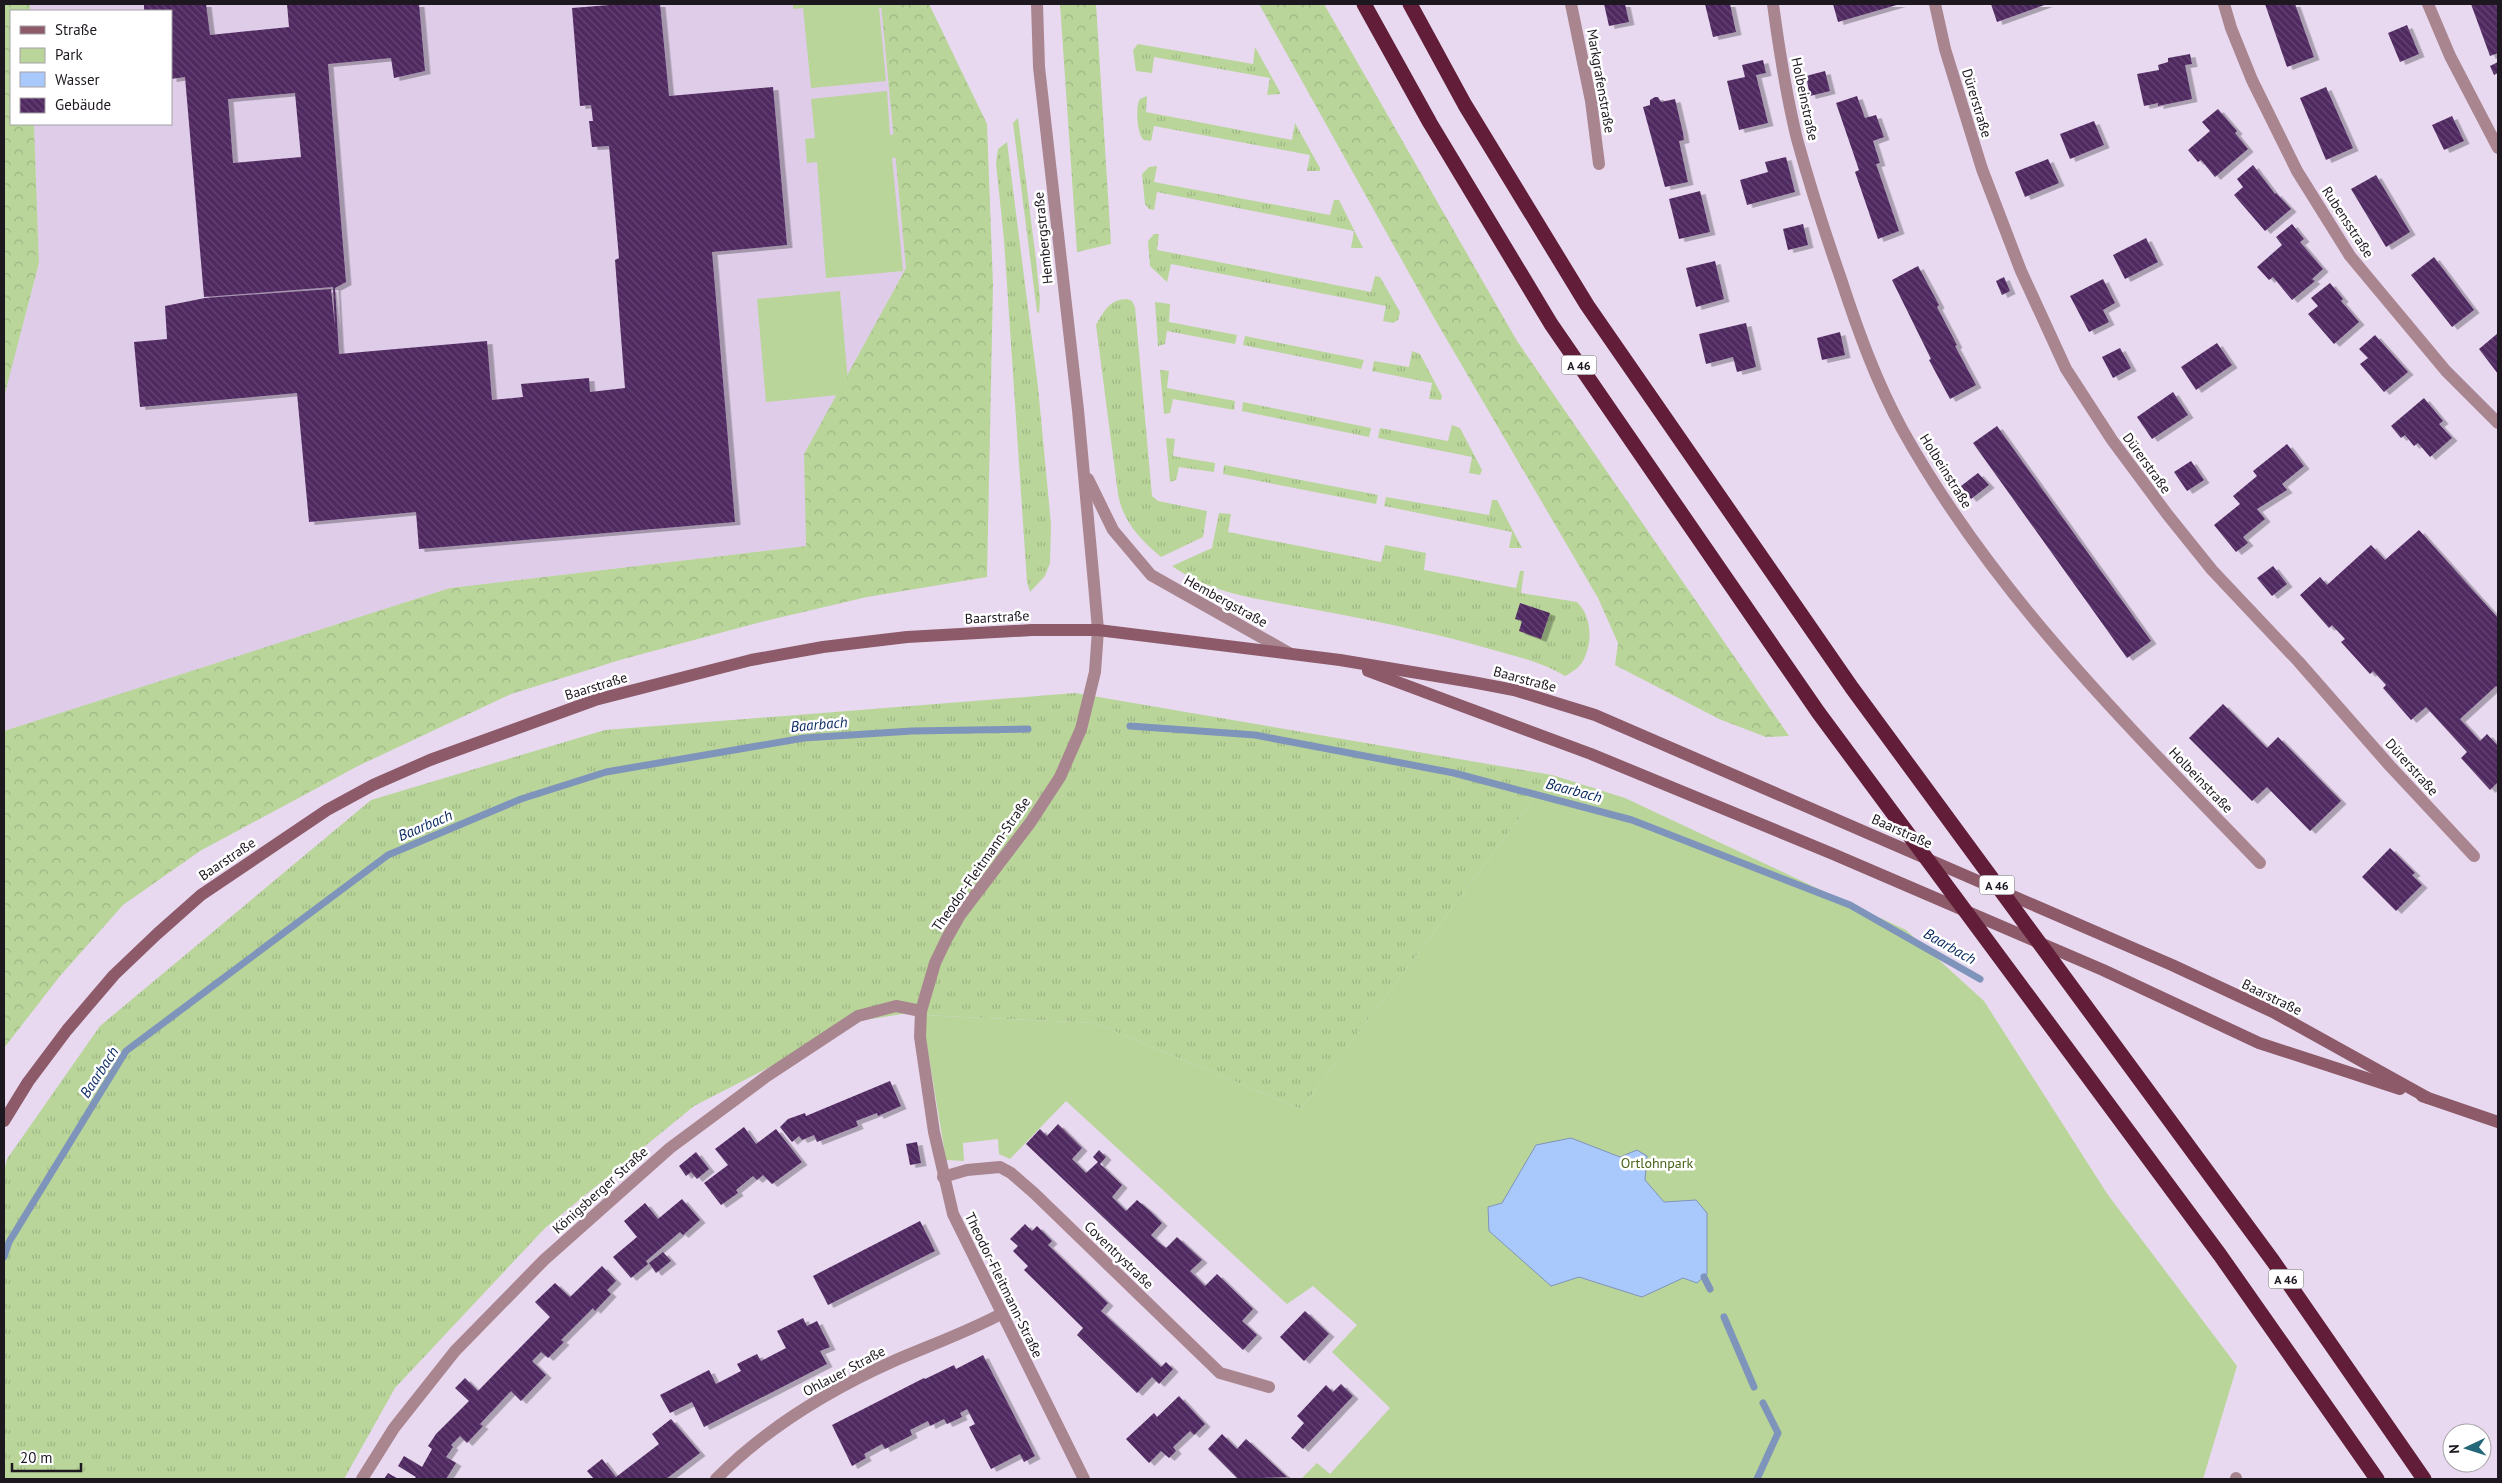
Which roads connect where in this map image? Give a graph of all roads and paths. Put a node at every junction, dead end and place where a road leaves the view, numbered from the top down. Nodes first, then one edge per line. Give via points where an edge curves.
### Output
1 (1037, 4) edge
2 (1364, 4) edge
3 (1410, 4) edge
4 (1571, 4) edge
5 (1773, 4) edge
6 (1935, 4) edge
7 (2224, 4) edge
8 (2428, 4) edge
9 (2498, 148) edge
10 (1599, 164) dead end
11 (2498, 423) edge
12 (1084, 470) junction
13 (1098, 630) junction
14 (1292, 655) junction
15 (1340, 660) junction
16 (2474, 856) dead end
17 (2260, 863) dead end
18 (921, 1011) junction
19 (2428, 1098) junction
20 (4, 1121) edge
21 (2498, 1122) edge
22 (943, 1177) junction
23 (1001, 1314) junction
24 (1269, 1387) dead end
25 (362, 1479) edge
26 (716, 1479) edge
27 (1084, 1479) edge
28 (2377, 1479) edge
29 (2424, 1479) edge

1 - 12 street, Hembergstraße via 1039,67
2 - 28 highway, A 46 via 1430,123 1551,324 1818,712 2110,1104 2276,1332
3 - 29 highway, A 46 via 1465,105 1587,305 1852,688 2284,1276
4 - 10 street, Markgrafenstraße via 1591,101
5 - 17 street, Holbeinstraße via 1797,138 1826,236 1867,356 1902,428 1986,560 2035,622 2086,681
6 - 16 street, Dürerstraße via 1945,49 1982,169 2021,271 2066,369 2112,440 2212,570
7 - 11 street, Rubensstraße via 2252,80 2297,171 2350,256 2446,371
8 - 9 street via 2450,56
12 - 13 street, Hembergstraße
12 - 14 street, Hembergstraße via 1113,530 1151,576
13 - 14 main road, Baarstraße
13 - 18 street, Theodor-Fleitmann-Straße via 1092,690 1081,730 1060,777 956,923 935,963
13 - 20 main road, Baarstraße via 907,637 751,660 595,700 430,760 372,785 327,810 201,895 157,934 114,976 67,1030
14 - 15 main road, Baarstraße
15 - 19 main road, Baarstraße via 1545,736 1815,847 2103,970 2259,1043
15 - 19 main road, Baarstraße via 1514,690 1595,715 2189,973 2273,1012
18 - 22 street, Theodor-Fleitmann-Straße via 923,1066
18 - 25 street, Königsberger Straße via 896,1006 858,1016 767,1076 670,1148 544,1260 455,1351 394,1428
19 - 21 main road, Baarstraße
22 - 23 street, Theodor-Fleitmann-Straße via 953,1214
22 - 24 street, Coventrystraße via 989,1166 1004,1169 1220,1373
23 - 26 street, Ohlauer Straße via 895,1361 810,1405 784,1422
23 - 27 street, Theodor-Fleitmann-Straße

